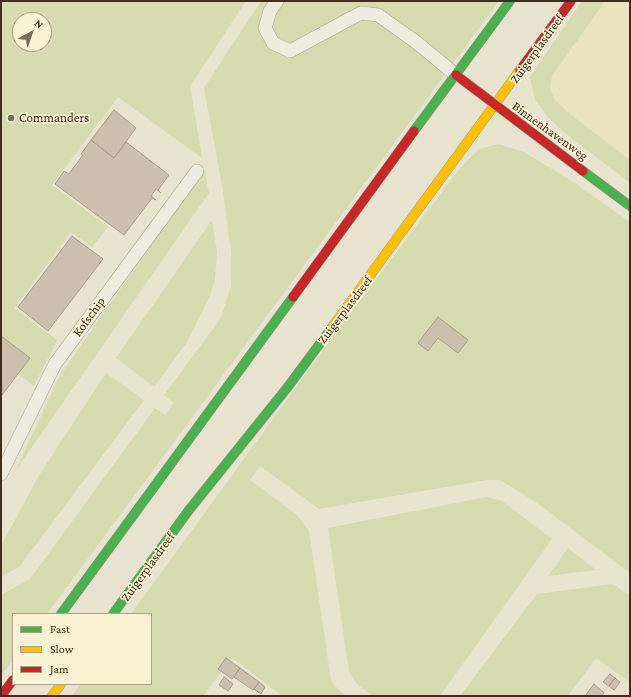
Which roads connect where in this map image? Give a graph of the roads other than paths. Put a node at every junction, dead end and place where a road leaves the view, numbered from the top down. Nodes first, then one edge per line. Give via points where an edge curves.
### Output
1 (277, 1) edge
2 (510, 1) edge
3 (571, 1) edge
4 (456, 75) junction
5 (496, 106) junction
6 (197, 171) dead end
7 (630, 206) edge
8 (1, 474) edge
9 (62, 613) edge
10 (114, 613) edge
11 (12, 681) edge
12 (60, 685) edge
13 (1, 696) edge
14 (52, 696) edge

1 - 4 street via 270,11 265,28 273,44 290,51 361,13 378,15
2 - 4 main road
3 - 5 main road, Zuigerplasdreef
4 - 5 main road, Binnenhavenweg
4 - 9 main road
5 - 7 main road, Binnenhavenweg
5 - 10 main road, Zuigerplasdreef via 287,388 190,510
6 - 8 street, Kofschip via 56,364
11 - 13 main road
12 - 14 main road

